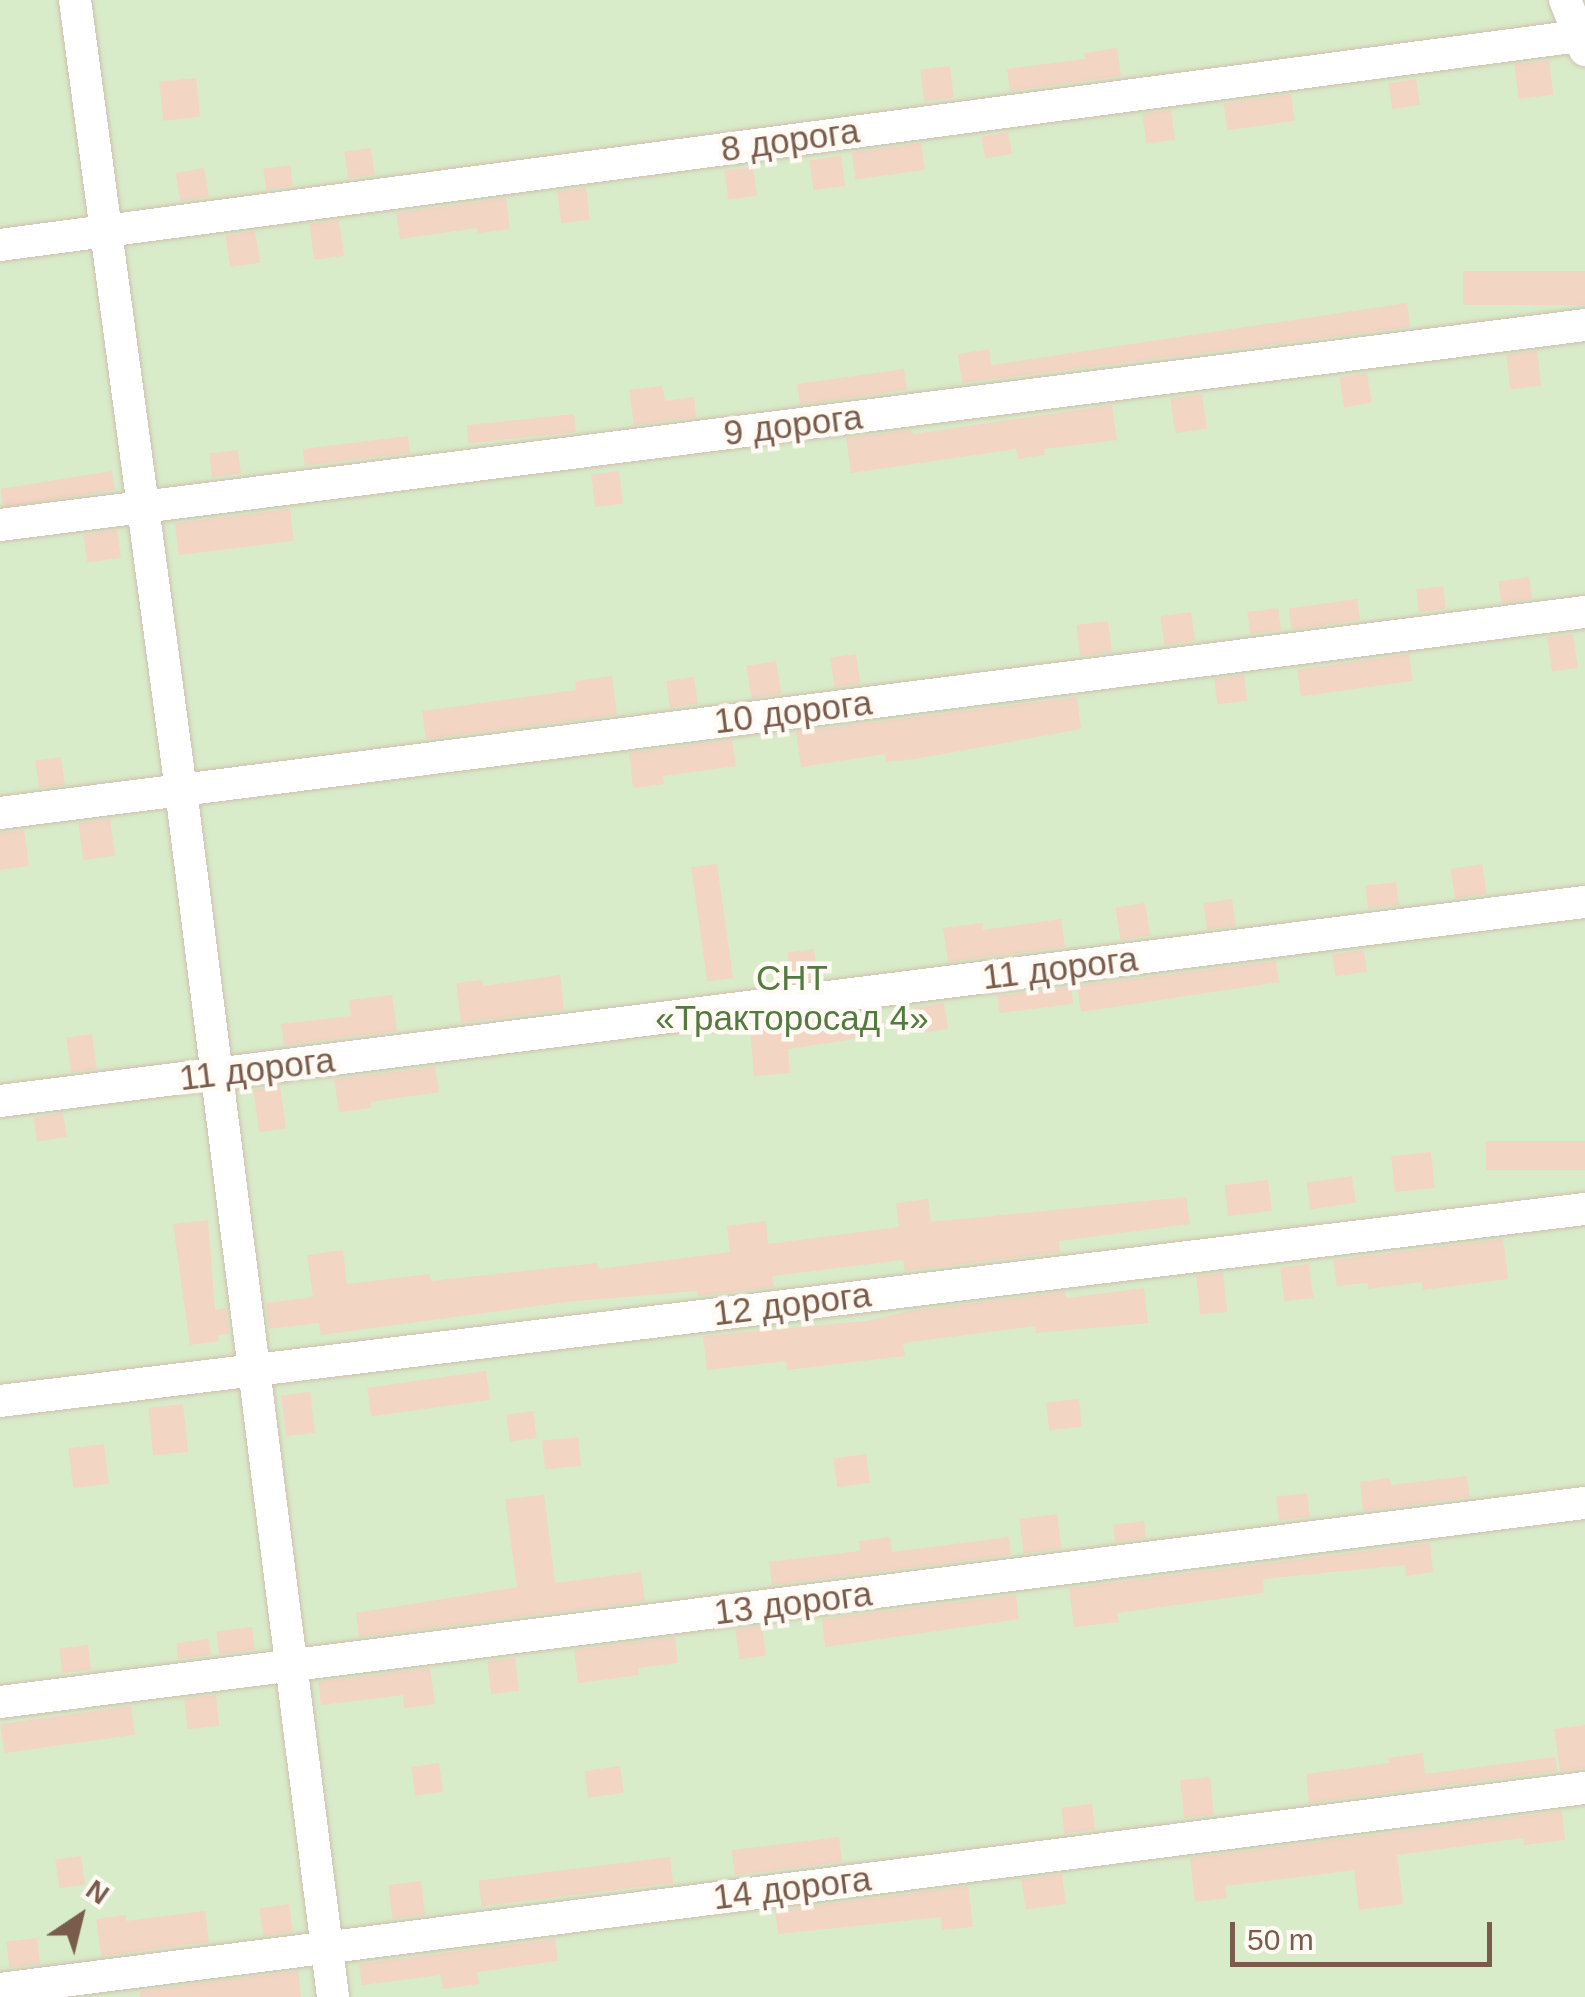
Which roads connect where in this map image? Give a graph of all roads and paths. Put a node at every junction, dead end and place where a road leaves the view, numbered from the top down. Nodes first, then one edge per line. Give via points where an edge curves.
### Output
1 (76, 0) edge
2 (1565, 0) edge
3 (1582, 43) edge
4 (106, 231) junction
5 (0, 245) edge
6 (1585, 325) edge
7 (140, 508) junction
8 (0, 526) edge
9 (1585, 612) edge
10 (181, 790) junction
11 (0, 813) edge
12 (1585, 902) edge
13 (215, 1074) junction
14 (0, 1102) edge
15 (1585, 1209) edge
16 (252, 1369) junction
17 (0, 1401) edge
18 (1585, 1503) edge
19 (288, 1667) junction
20 (0, 1702) edge
21 (1585, 1788) edge
22 (326, 1947) junction
23 (0, 1989) edge
24 (333, 1997) edge

1 - 4 street
2 - 3 street
3 - 4 street, 8 дорога
4 - 5 street, 8 дорога
4 - 7 street
6 - 7 street, 9 дорога
7 - 8 street, 9 дорога
7 - 10 street
9 - 10 street, 10 дорога
10 - 11 street, 10 дорога
10 - 13 street
12 - 13 street, 11 дорога
13 - 14 street, 11 дорога
13 - 16 street
15 - 16 street, 12 дорога
16 - 17 street, 12 дорога
16 - 19 street
18 - 19 street, 13 дорога
19 - 20 street, 13 дорога
19 - 22 street
21 - 22 street, 14 дорога
22 - 23 street, 14 дорога
22 - 24 street

